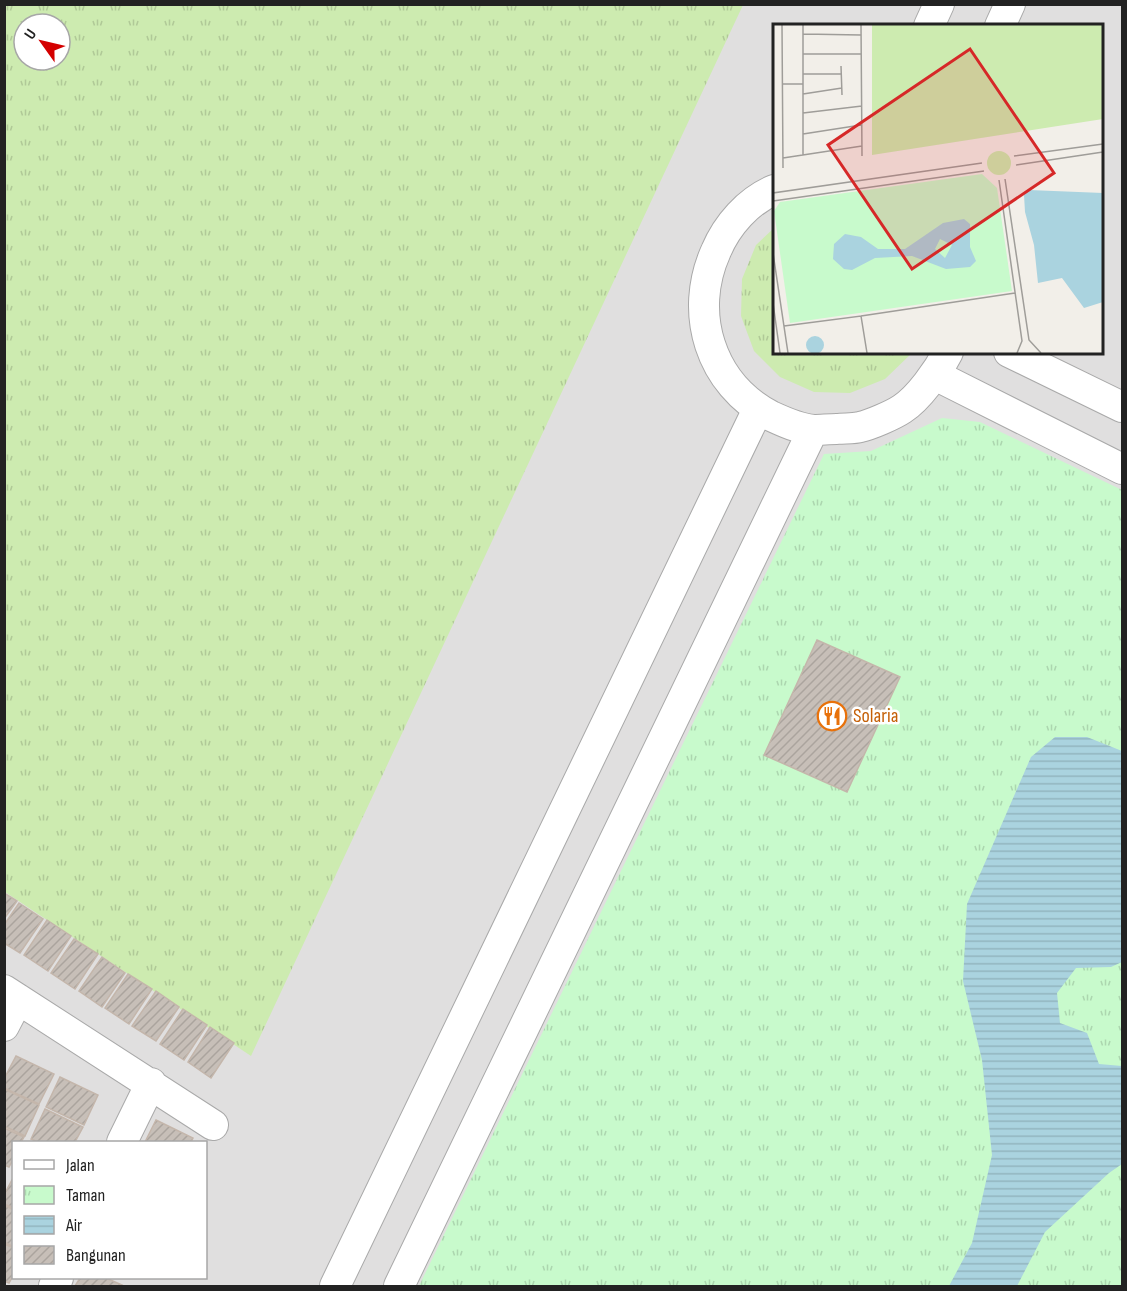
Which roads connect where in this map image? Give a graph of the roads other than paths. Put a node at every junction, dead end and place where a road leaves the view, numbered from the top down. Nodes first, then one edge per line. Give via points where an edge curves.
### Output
1 (939, 4) edge
2 (1010, 4) edge
3 (929, 24) edge
4 (1001, 24) edge
5 (773, 190) edge
6 (1013, 354) edge
7 (941, 364) edge
8 (1122, 407) edge
9 (758, 409) junction
10 (813, 430) junction
11 (1122, 470) edge
12 (11, 995) edge
13 (4, 1026) edge
14 (151, 1083) junction
15 (213, 1125) dead end
16 (123, 1141) edge
17 (334, 1287) edge
18 (399, 1287) edge

1 - 3 street
2 - 4 street
5 - 9 street via 741,213 721,238 708,267 703,299 706,331 716,361 734,387
6 - 8 street
7 - 10 street via 903,408 860,427
7 - 11 street
9 - 10 street via 784,423
9 - 17 street
10 - 18 street
12 - 13 street
12 - 14 street
14 - 15 street
14 - 16 street

